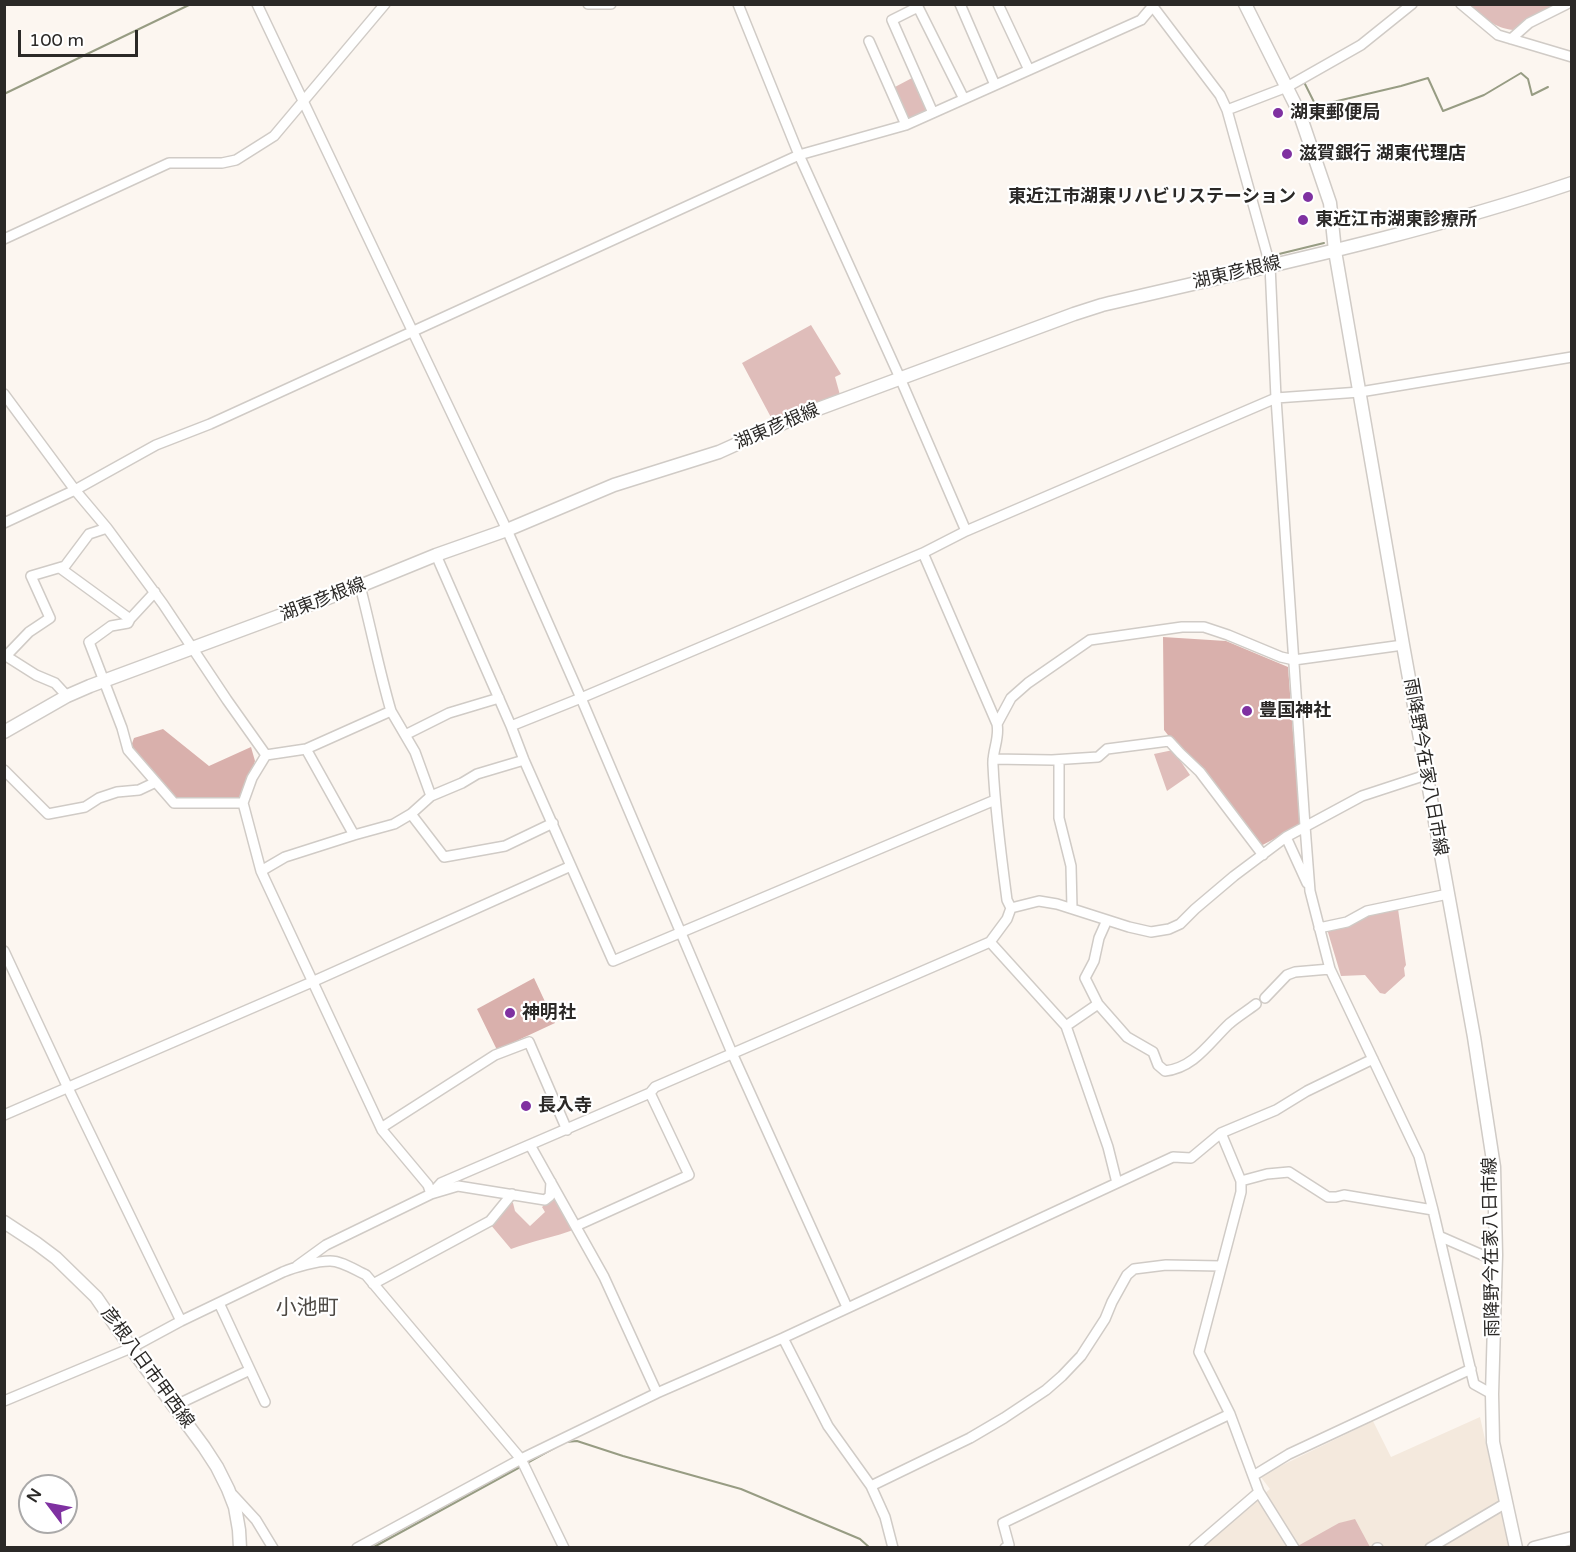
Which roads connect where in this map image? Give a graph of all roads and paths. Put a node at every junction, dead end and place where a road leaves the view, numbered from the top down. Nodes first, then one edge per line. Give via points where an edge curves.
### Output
1 (257, 4) edge
2 (385, 4) edge
3 (588, 4) edge
4 (611, 4) edge
5 (738, 4) edge
6 (960, 4) edge
7 (998, 4) edge
8 (1245, 4) edge
9 (1412, 4) edge
10 (1461, 4) edge
11 (1567, 4) edge
12 (1152, 6) edge
13 (1511, 39) junction
14 (869, 41) dead end
15 (1572, 57) edge
16 (1029, 70) junction
17 (995, 85) junction
18 (1287, 87) junction
19 (964, 99) junction
20 (303, 102) junction
21 (1227, 110) junction
22 (933, 113) junction
23 (906, 125) junction
24 (799, 155) junction
25 (1572, 183) edge
26 (4, 239) edge
27 (1335, 251) junction
28 (1270, 265) junction
29 (413, 330) junction
30 (1572, 357) edge
31 (900, 378) junction
32 (1360, 392) junction
33 (4, 394) edge
34 (1276, 398) junction
35 (75, 490) junction
36 (4, 522) edge
37 (108, 528) junction
38 (507, 530) junction
39 (966, 531) junction
40 (923, 553) junction
41 (436, 555) junction
42 (60, 568) junction
43 (360, 586) junction
44 (155, 592) junction
45 (130, 620) junction
46 (1402, 645) junction
47 (194, 649) junction
48 (1294, 660) junction
49 (104, 681) junction
50 (67, 696) junction
51 (499, 698) junction
52 (581, 698) junction
53 (391, 711) junction
54 (997, 724) junction
55 (511, 726) junction
56 (4, 732) edge
57 (405, 735) junction
58 (306, 749) junction
59 (266, 755) junction
60 (993, 759) junction
61 (524, 760) junction
62 (1059, 760) junction
63 (4, 770) edge
64 (1426, 775) junction
65 (156, 782) junction
66 (431, 796) junction
67 (995, 800) junction
68 (243, 803) junction
69 (411, 814) junction
70 (553, 823) junction
71 (1305, 826) junction
72 (354, 835) junction
73 (1286, 837) junction
74 (1263, 855) junction
75 (571, 866) junction
76 (261, 871) junction
77 (1310, 891) junction
78 (1448, 894) junction
79 (1011, 908) junction
80 (1072, 908) junction
81 (1107, 920) junction
82 (1319, 928) junction
83 (680, 932) junction
84 (990, 942) junction
85 (4, 951) edge
86 (1330, 969) junction
87 (312, 982) junction
88 (1265, 998) dead end
89 (1098, 1004) junction
90 (1256, 1004) dead end
91 (1066, 1026) junction
92 (732, 1053) junction
93 (1373, 1059) junction
94 (68, 1088) junction
95 (651, 1093) junction
96 (4, 1115) edge
97 (381, 1128) junction
98 (567, 1130) junction
99 (1221, 1133) junction
100 (530, 1145) junction
101 (1241, 1181) junction
102 (551, 1182) junction
103 (1117, 1183) junction
104 (431, 1194) junction
105 (512, 1194) junction
106 (1433, 1210) junction
107 (4, 1222) edge
108 (576, 1226) junction
109 (1439, 1236) junction
110 (1496, 1261) junction
111 (1221, 1266) junction
112 (295, 1267) junction
113 (373, 1284) junction
114 (219, 1303) junction
115 (847, 1307) junction
116 (182, 1321) junction
117 (783, 1338) junction
118 (131, 1348) junction
119 (1471, 1369) junction
120 (250, 1370) junction
121 (657, 1393) junction
122 (1492, 1394) junction
123 (4, 1401) edge
124 (265, 1402) dead end
125 (174, 1406) junction
126 (1230, 1414) junction
127 (521, 1459) junction
128 (1253, 1476) junction
129 (871, 1486) junction
130 (228, 1489) junction
131 (1259, 1492) junction
132 (1506, 1503) junction
133 (1572, 1538) edge
134 (373, 1544) edge
135 (240, 1548) edge
136 (273, 1548) edge
137 (357, 1548) edge
138 (564, 1548) edge
139 (893, 1548) edge
140 (1005, 1548) edge
141 (1194, 1548) edge
142 (1294, 1548) edge
143 (1430, 1548) edge
144 (1516, 1548) edge
145 (1534, 1548) edge

1 - 20 street
2 - 20 street
3 - 4 street
5 - 24 street
6 - 17 street
7 - 16 street
8 - 18 main road, 雨降野今在家八日市線
9 - 18 street via 1361,45
10 - 13 street via 1498,35
11 - 13 street
12 - 16 street via 1141,20
12 - 21 street via 1220,95
13 - 15 street
14 - 23 street
16 - 17 street
17 - 19 street
18 - 21 street
18 - 27 main road, 雨降野今在家八日市線 via 1330,203
19 - 22 street
19 - 22 street via 918,7 892,20
20 - 26 street via 274,136 236,160 169,163
20 - 29 street
21 - 28 street
22 - 23 street
23 - 24 street
24 - 29 street
24 - 31 street
25 - 27 main road, 湖東彦根線
27 - 28 main road, 湖東彦根線
27 - 32 main road, 雨降野今在家八日市線
28 - 31 main road, 湖東彦根線 via 1102,305
28 - 34 street
29 - 35 street via 156,445
29 - 38 street
30 - 32 street
31 - 38 main road, 湖東彦根線 via 799,416 719,452 614,485
31 - 39 street
32 - 34 street
32 - 46 main road, 雨降野今在家八日市線
33 - 35 street
34 - 39 street
34 - 48 street
35 - 36 street
35 - 37 street
37 - 42 street via 89,534
37 - 44 street
38 - 41 main road, 湖東彦根線
38 - 52 street
39 - 40 street
40 - 52 street
40 - 54 street
41 - 43 main road, 湖東彦根線
41 - 51 street
42 - 45 street
42 - 50 street via 31,576 50,618 29,632 6,656 55,683
43 - 47 main road, 湖東彦根線
43 - 53 street
44 - 45 street
44 - 47 street
45 - 49 street via 111,626 89,642
46 - 48 street
46 - 64 main road, 雨降野今在家八日市線
47 - 49 main road, 湖東彦根線
47 - 59 street
48 - 54 street via 1204,627 1090,640 1011,698
48 - 71 street
49 - 50 main road, 湖東彦根線
49 - 65 street via 128,750
50 - 56 main road, 湖東彦根線
51 - 55 street
51 - 57 street via 449,713
52 - 55 street
52 - 83 street
53 - 57 street
53 - 58 street
54 - 60 street
55 - 61 street
57 - 66 street
58 - 59 street
58 - 72 street
59 - 68 street
60 - 62 street
60 - 67 street
61 - 66 street via 477,774
61 - 70 street
62 - 74 street via 1098,758 1107,749 1169,741 1200,772
62 - 80 street via 1059,818 1071,867
63 - 65 street via 48,814 85,807 99,798 139,790
64 - 71 street via 1362,796
64 - 78 main road, 雨降野今在家八日市線
65 - 68 street via 174,803
66 - 69 street
67 - 79 street
67 - 83 street
68 - 76 street
69 - 70 street via 444,857 505,846
69 - 72 street via 394,824
70 - 75 street
71 - 73 street
71 - 77 street
72 - 76 street via 285,857
73 - 74 street
73 - 77 street
74 - 81 street via 1169,929 1151,932
75 - 83 street via 613,961
75 - 87 street
76 - 87 street
77 - 82 street
78 - 82 street via 1367,911 1347,922
78 - 110 main road, 雨降野今在家八日市線 via 1494,1167
79 - 80 street via 1038,901
79 - 84 street
80 - 81 street
81 - 89 street via 1085,978
82 - 86 street
83 - 92 street
84 - 91 street
84 - 92 street
85 - 94 street
86 - 88 street via 1287,975
86 - 93 street
87 - 94 street
87 - 97 street
89 - 90 street via 1127,1037 1154,1052 1158,1065 1165,1071 1194,1061 1230,1023
89 - 91 street
91 - 103 street
92 - 95 street via 655,1087
92 - 115 street
93 - 99 street via 1276,1110
93 - 106 street via 1419,1156
94 - 96 street
94 - 116 street
95 - 98 street
95 - 108 street via 688,1175
97 - 98 street via 495,1055 529,1042
97 - 104 street via 428,1185
98 - 100 street
99 - 101 street
99 - 103 street via 1191,1158 1173,1157
100 - 102 street
100 - 104 street via 441,1183
101 - 106 street via 1289,1172 1328,1197 1344,1195
101 - 111 street
102 - 105 street via 550,1196 545,1200
102 - 108 street
103 - 115 street
104 - 105 street via 458,1186
104 - 112 street via 326,1245
105 - 113 street via 490,1221
106 - 109 street
107 - 118 main road, 彦根八日市甲西線 via 56,1258 96,1297
108 - 121 street
109 - 110 street
109 - 119 street
110 - 122 main road, 雨降野今在家八日市線
111 - 126 street via 1199,1352
111 - 129 street via 1134,1269 1081,1356 1046,1390 970,1438
112 - 113 street via 331,1261 366,1275
112 - 114 street
113 - 127 street
114 - 116 street
114 - 120 street
115 - 117 street
116 - 118 street
117 - 121 street
117 - 129 street via 828,1426
118 - 123 street
118 - 125 main road, 彦根八日市甲西線
119 - 122 street via 1474,1384
119 - 128 street via 1289,1454
120 - 124 street
120 - 125 street
121 - 127 street
122 - 132 main road, 雨降野今在家八日市線 via 1493,1442
125 - 130 main road, 彦根八日市甲西線
126 - 128 street
126 - 140 street via 1003,1523 1009,1545
127 - 134 street
127 - 138 street
128 - 131 street
129 - 139 street
130 - 135 main road, 彦根八日市甲西線 via 235,1507
130 - 136 street via 256,1520
131 - 141 street
131 - 142 street
132 - 143 street
132 - 144 main road, 雨降野今在家八日市線
133 - 145 main road
134 - 137 street

